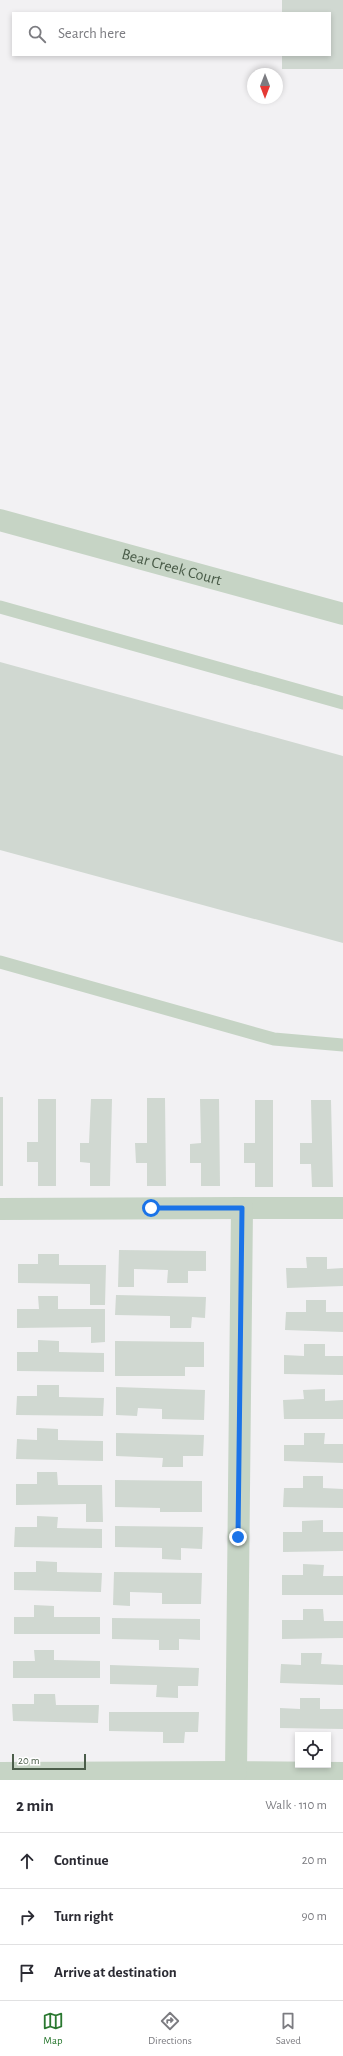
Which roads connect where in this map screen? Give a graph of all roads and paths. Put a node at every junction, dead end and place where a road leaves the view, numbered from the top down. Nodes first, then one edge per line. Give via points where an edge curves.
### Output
1 (0, 520) edge
2 (0, 607) edge
3 (343, 614) edge
4 (343, 703) edge
5 (0, 962) edge
6 (343, 1045) edge
7 (242, 1208) junction
8 (343, 1208) edge
9 (0, 1209) edge
10 (236, 1772) junction
11 (0, 1773) edge
12 (343, 1773) edge

1 - 3 street, Bear Creek Court
2 - 4 lane
5 - 6 lane via 274,1039
7 - 8 street
7 - 9 street
7 - 10 street
10 - 11 street
10 - 12 street

